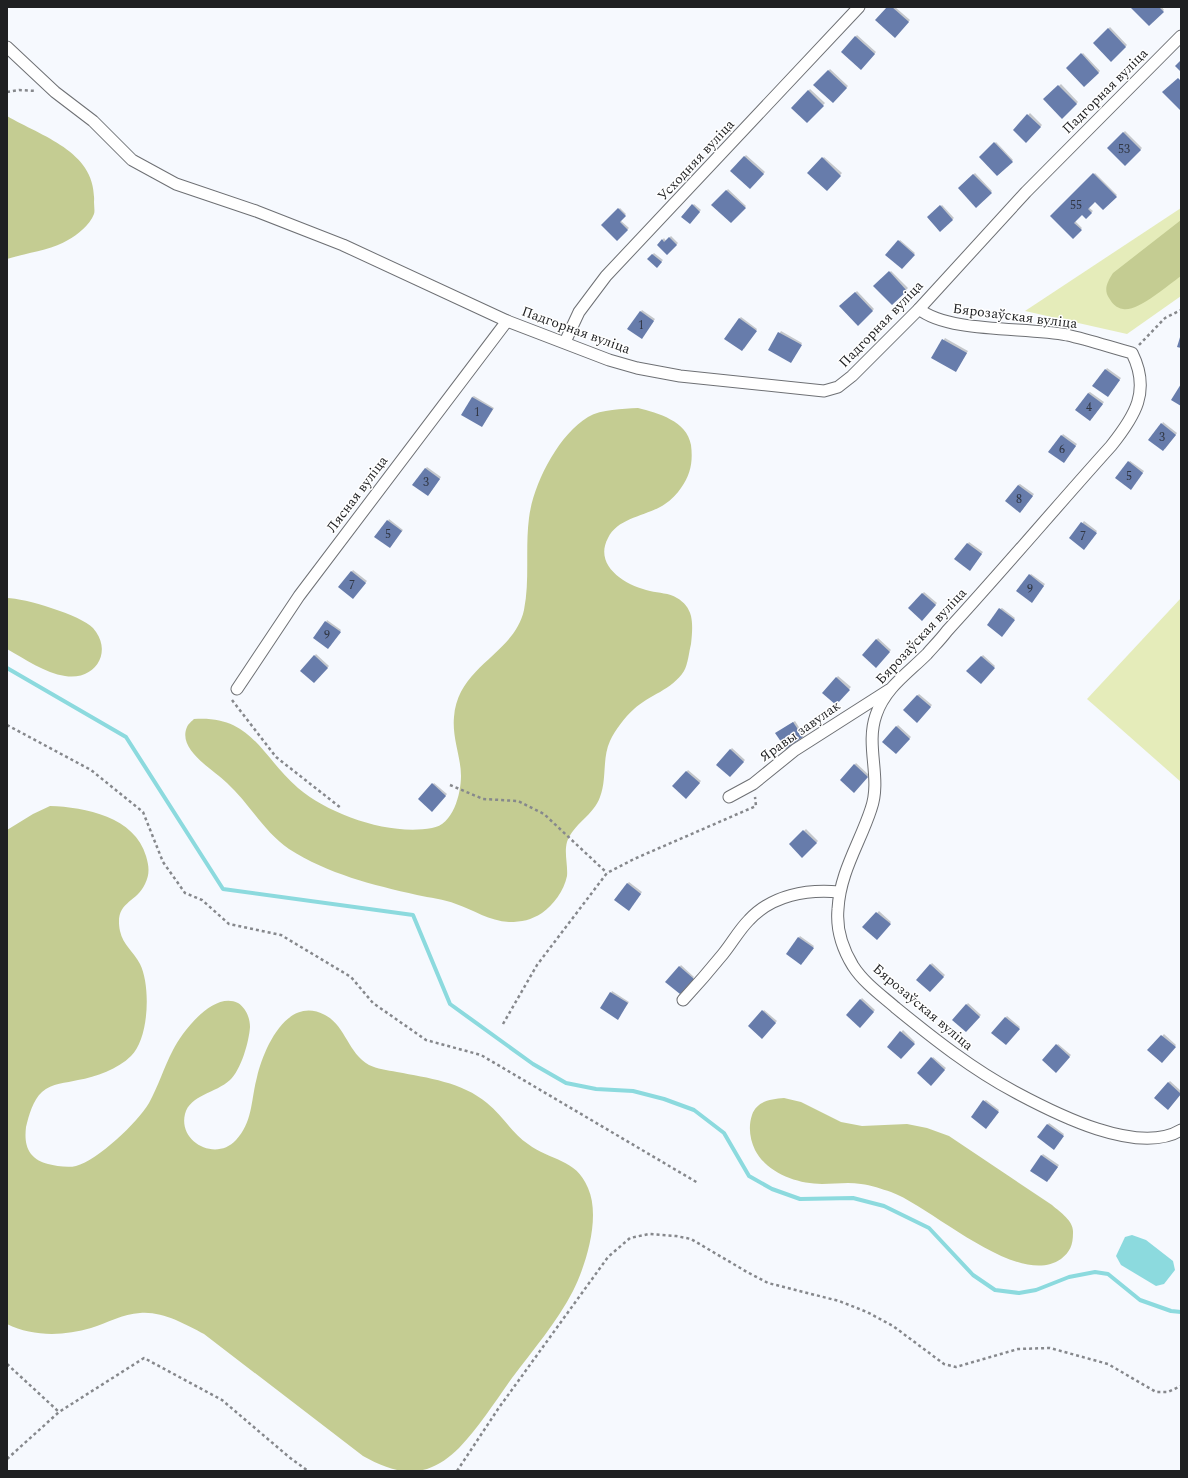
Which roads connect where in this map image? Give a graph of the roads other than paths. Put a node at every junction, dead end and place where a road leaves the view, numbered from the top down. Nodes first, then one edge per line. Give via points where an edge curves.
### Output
1 (859, 7) edge
2 (1181, 36) edge
3 (7, 47) edge
4 (918, 309) junction
5 (507, 321) junction
6 (565, 342) junction
7 (237, 689) road end
8 (889, 689) junction
9 (729, 797) dead end
10 (839, 892) junction
11 (683, 1000) dead end
12 (1181, 1130) edge

1 - 6 street, Усходняя вуліца via 606,276 579,312
2 - 4 street, Падгорная вуліца via 1026,192
3 - 5 street, Падгорная вуліца via 55,92 93,121 132,160 152,172 176,184 256,211 343,245
4 - 6 street, Падгорная вуліца via 852,376 838,387 824,391 680,376 637,368
4 - 8 street, Бярозаўская вуліца via 936,320 949,323 1066,335 1132,353 1141,382 1134,413 1125,429 927,654
5 - 6 street, Падгорная вуліца
5 - 7 street, Лясная вуліца via 299,596
8 - 9 street, Яравы завулак via 795,750 753,784
8 - 10 street, Бярозаўская вуліца via 876,713 872,727 875,793
10 - 11 street via 805,892 786,897 759,910
10 - 12 street, Бярозаўская вуліца via 839,937 854,968 879,994 960,1059 1005,1087 1083,1124 1123,1135 1151,1139 1163,1138

